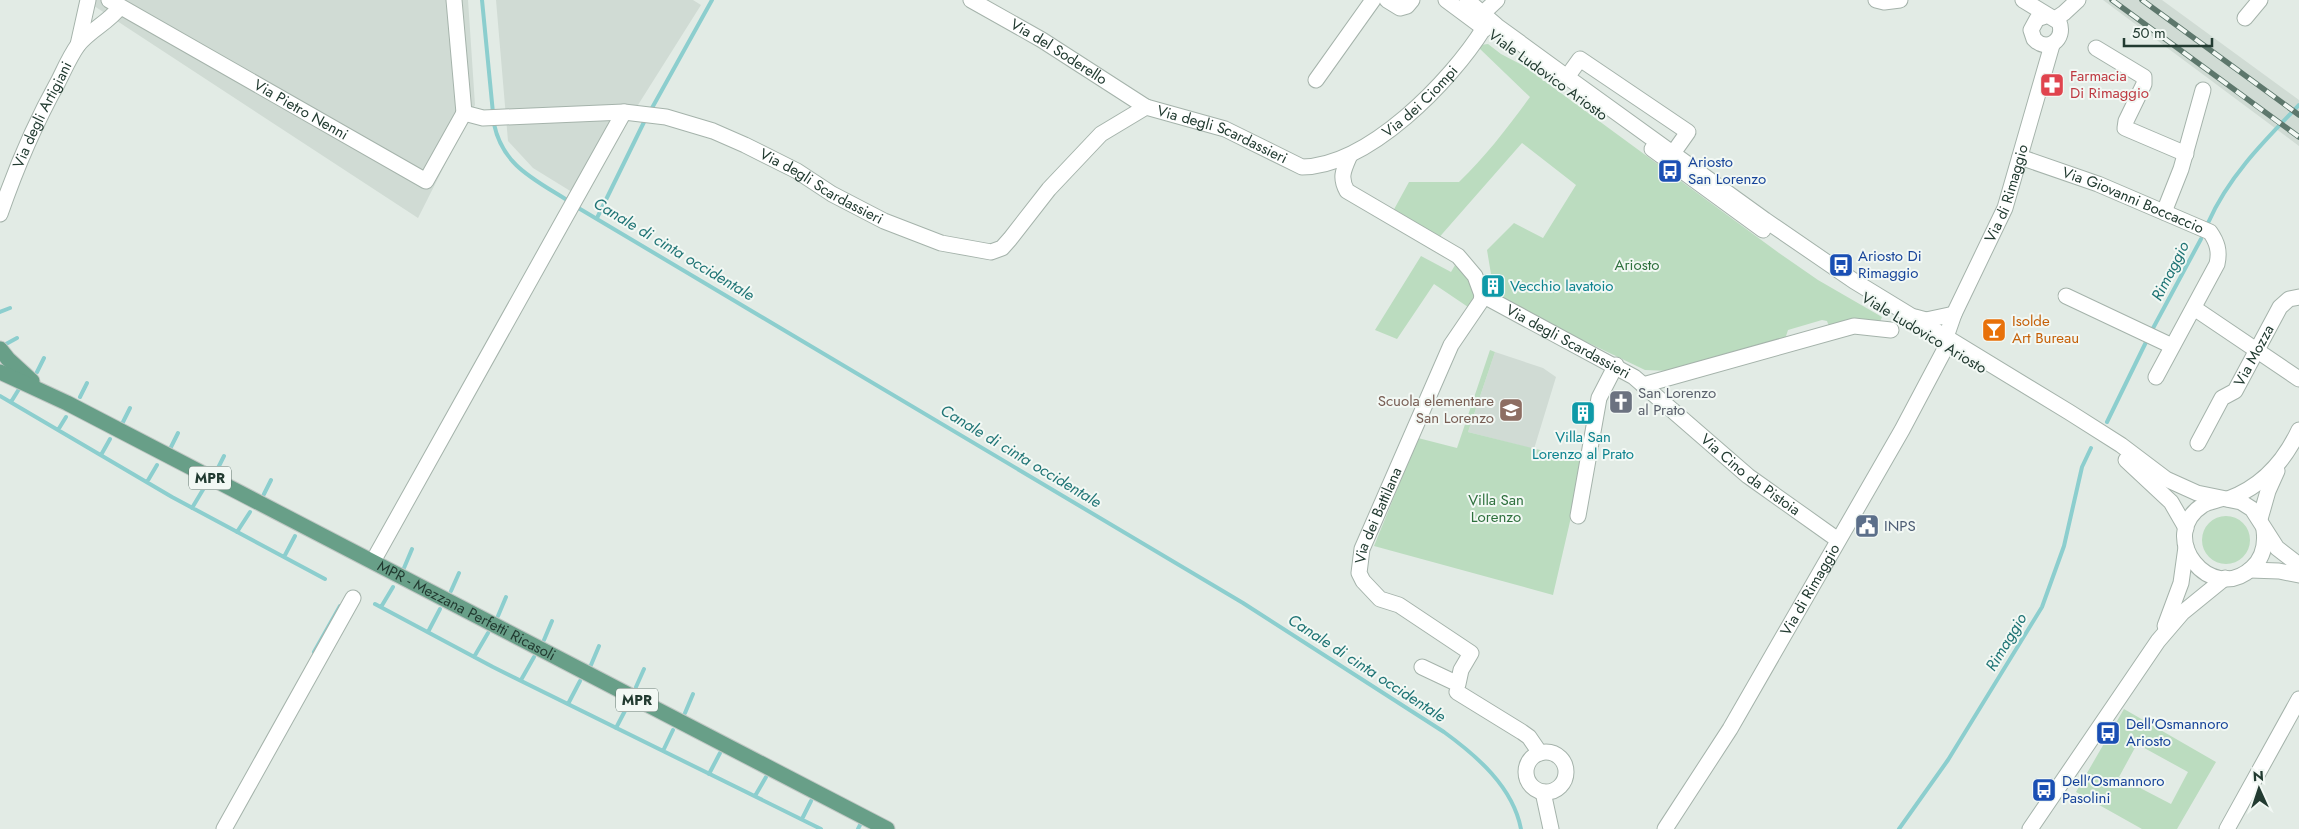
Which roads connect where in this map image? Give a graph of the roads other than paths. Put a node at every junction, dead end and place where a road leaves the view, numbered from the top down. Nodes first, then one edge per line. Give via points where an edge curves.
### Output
1 (88, 0) edge
2 (454, 0) edge
3 (971, 0) edge
4 (1373, 0) edge
5 (1387, 0) edge
6 (1412, 0) edge
7 (1446, 0) edge
8 (1467, 0) edge
9 (1497, 0) edge
10 (1876, 0) edge
11 (2016, 0) edge
12 (2023, 0) edge
13 (2078, 0) edge
14 (2260, 0) edge
15 (115, 4) edge
16 (1900, 4) edge
17 (2050, 17) junction
18 (2245, 18) dead end
19 (2032, 25) junction
20 (1481, 26) junction
21 (2047, 45) junction
22 (78, 46) junction
23 (2096, 48) dead end
24 (1567, 77) junction
25 (1316, 80) dead end
26 (2203, 90) dead end
27 (1146, 107) junction
28 (624, 112) junction
29 (464, 113) junction
30 (1651, 148) junction
31 (1674, 152) junction
32 (2186, 154) junction
33 (1350, 155) junction
34 (2020, 157) junction
35 (2164, 212) junction
36 (0, 214) edge
37 (1482, 295) junction
38 (2066, 296) dead end
39 (2299, 297) edge
40 (2194, 308) junction
41 (1906, 313) junction
42 (1954, 314) junction
43 (1892, 330) dead end
44 (1946, 342) junction
45 (2172, 346) junction
46 (0, 349) edge
47 (2256, 351) junction
48 (1616, 366) junction
49 (0, 372) edge
50 (2156, 377) dead end
51 (2299, 379) edge
52 (1643, 385) junction
53 (44, 392) junction
54 (2299, 430) edge
55 (2198, 443) dead end
56 (2295, 444) edge
57 (2119, 449) junction
58 (2280, 462) junction
59 (2224, 499) junction
60 (1578, 516) dead end
61 (2262, 525) junction
62 (2186, 528) junction
63 (1838, 540) junction
64 (2186, 546) junction
65 (377, 554) dead end
66 (2299, 565) edge
67 (2250, 570) junction
68 (2299, 575) edge
69 (2225, 578) junction
70 (353, 598) dead end
71 (2158, 641) junction
72 (1422, 667) dead end
73 (1457, 692) dead end
74 (2299, 699) edge
75 (1540, 753) junction
76 (1543, 792) junction
77 (224, 829) edge
78 (887, 829) edge
79 (1551, 829) edge
80 (1666, 829) edge
81 (2030, 829) edge
82 (2227, 829) edge

1 - 22 street, Via degli Artigiani
2 - 29 street
3 - 27 street, Via del Soderello via 1042,40
4 - 25 street
5 - 6 street via 1400,8
7 - 20 street, Viale Ludovico Ariosto
8 - 20 street, Viale Ludovico Ariosto
9 - 20 street, Via dei Ciompi
10 - 16 street
11 - 19 street
12 - 17 street
13 - 17 street via 2064,13
14 - 18 street
15 - 22 street, Via degli Artigiani via 113,17 96,26
15 - 29 street, Via Pietro Nenni via 426,181
17 - 19 street via 2037,19
17 - 21 street, Via di Rimaggio via 2059,22 2061,32 2057,42
19 - 21 street, Via di Rimaggio via 2034,40
20 - 24 street, Viale Ludovico Ariosto
20 - 30 street, Viale Ludovico Ariosto
20 - 33 street, Via dei Ciompi via 1452,69 1407,117
21 - 34 street, Via di Rimaggio via 2045,66
22 - 36 street, Via degli Artigiani via 37,119
23 - 32 street via 2144,76 2144,84 2125,128
24 - 31 street, Viale Ludovico Ariosto
24 - 31 street, Viale Ludovico Ariosto via 1580,59 1688,132
26 - 32 street
27 - 28 street, Via degli Scardassieri via 1101,134 1049,189 1002,248 991,252 941,243 884,221 832,194 797,171 713,132 666,117
27 - 33 street, Via degli Scardassieri via 1224,129 1302,167 1316,167
28 - 29 street, Via degli Scardassieri via 501,118
28 - 65 street
30 - 31 street, Viale Ludovico Ariosto via 1671,156
30 - 44 street, Viale Ludovico Ariosto via 1727,206 1805,259
31 - 41 street, Viale Ludovico Ariosto via 1766,220
32 - 35 street
33 - 37 street via 1342,173 1342,183 1347,191 1458,256 1475,276
34 - 35 street, Via Giovanni Boccaccio via 2098,184
34 - 42 street, Via di Rimaggio via 2005,208
35 - 40 street, Via Giovanni Boccaccio via 2210,232 2215,239 2217,264
37 - 48 street, Via degli Scardassieri
37 - 72 street, Via dei Battilana via 1451,345 1362,549 1358,566 1362,581 1380,599 1399,605 1471,653 1461,670 1458,684
38 - 45 street
39 - 47 street, Via Mozza via 2289,299 2280,308
40 - 45 street, Via Giovanni Boccaccio
40 - 47 street
41 - 42 street via 1926,320
41 - 44 street, Viale Ludovico Ariosto
42 - 44 street, Via di Rimaggio
43 - 52 street, Via degli Scardassieri via 1854,326
44 - 57 street, Viale Ludovico Ariosto
44 - 63 street, Via di Rimaggio via 1907,421
45 - 50 street, Via Giovanni Boccaccio
46 - 53 main road, MPR - Mezzana Perfetti Ricasoli / MPR
47 - 51 street
47 - 55 street, Via Mozza via 2235,391 2222,398
48 - 52 street, Via degli Scardassieri
48 - 60 street via 1599,398
49 - 53 main road, MPR - Mezzana Perfetti Ricasoli / MPR
52 - 63 street, Via Cino da Pistoia via 1748,476
53 - 78 main road, MPR - Mezzana Perfetti Ricasoli / MPR
54 - 56 street
56 - 58 street
57 - 59 street, Viale Ludovico Ariosto via 2184,489
57 - 62 street, Viale Ludovico Ariosto via 2171,502
58 - 59 street via 2244,493
58 - 61 street via 2268,491
59 - 61 street, Viale Ludovico Ariosto via 2241,502 2252,509
59 - 62 street via 2204,504
61 - 66 street, Viale Ludovico Ariosto via 2277,548
61 - 67 street via 2263,552
62 - 64 street, Viale Ludovico Ariosto
63 - 80 street, Via di Rimaggio via 1730,729
64 - 69 street, Viale Ludovico Ariosto via 2196,567 2206,574
64 - 71 street via 2178,592
67 - 68 street
67 - 69 street via 2240,576
69 - 71 street via 2182,613
70 - 77 street
71 - 81 street
73 - 75 street via 1522,732
74 - 82 street
75 - 76 street via 1530,761 1526,773 1531,785
75 - 76 street via 1559,756 1566,768 1561,786
76 - 79 street

